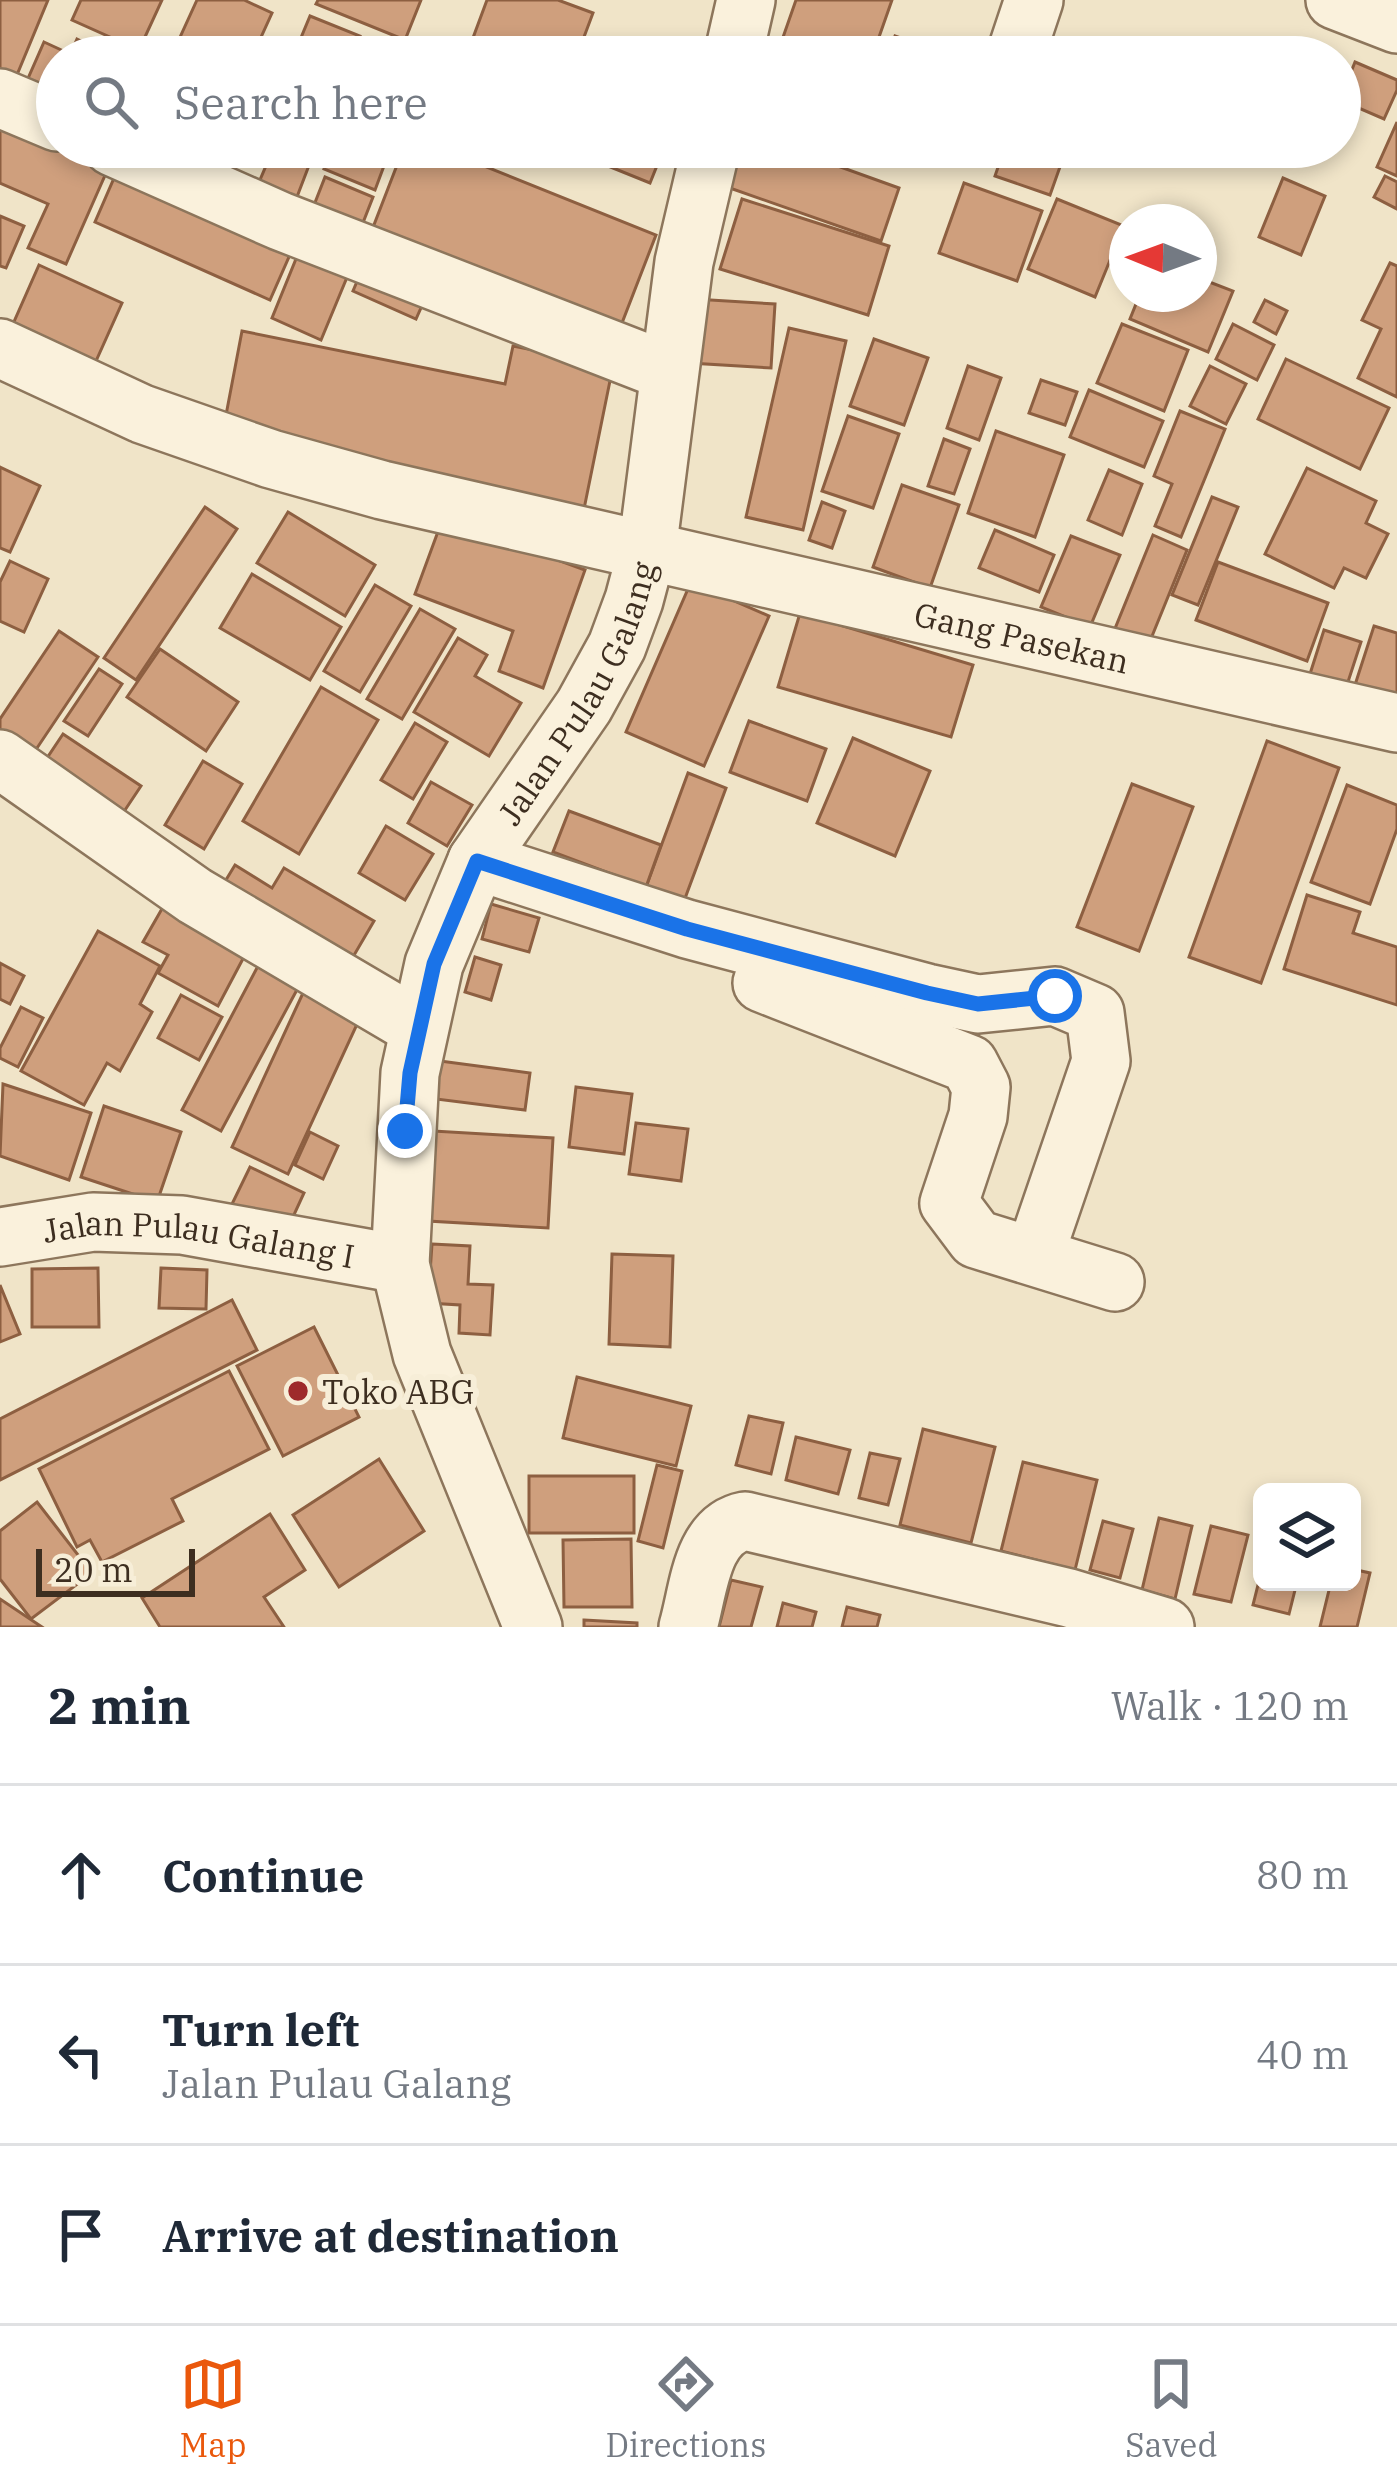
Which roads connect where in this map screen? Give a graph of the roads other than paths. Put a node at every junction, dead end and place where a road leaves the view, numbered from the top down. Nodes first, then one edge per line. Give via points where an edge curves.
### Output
1 (746, 0) edge
2 (1034, 0) edge
3 (1335, 0) edge
4 (1397, 24) edge
5 (738, 36) edge
6 (1022, 36) edge
7 (0, 98) edge
8 (36, 113) edge
9 (160, 168) edge
10 (706, 168) edge
11 (0, 348) edge
12 (669, 372) junction
13 (647, 551) junction
14 (1397, 723) edge
15 (0, 759) edge
16 (477, 861) junction
17 (687, 929) junction
18 (1024, 999) junction
19 (419, 1028) junction
20 (980, 1088) junction
21 (0, 1237) edge
22 (1035, 1255) junction
23 (400, 1264) junction
24 (1115, 1282) dead end
25 (1064, 1612) edge
26 (533, 1627) edge
27 (688, 1627) edge
28 (1165, 1627) edge

1 - 5 street
2 - 6 street
3 - 4 street
7 - 8 street
9 - 12 street
10 - 12 street, Jalan Pulau Galang
11 - 13 street, Gang Pasekan via 142,414 271,459
12 - 13 street, Jalan Pulau Galang
13 - 14 street, Gang Pasekan
13 - 16 street, Jalan Pulau Galang via 617,646
15 - 19 street via 177,885
16 - 17 street
16 - 19 street, Jalan Pulau Galang via 434,964
17 - 18 street via 978,1004
17 - 20 street via 750,978 970,1064
18 - 20 street via 1011,1049
18 - 22 street via 1055,996 1095,1013 1101,1060
19 - 23 street, Jalan Pulau Galang
20 - 22 street via 950,1203 976,1239
21 - 23 street, Jalan Pulau Galang I via 92,1222 182,1225
22 - 24 street
23 - 26 street, Jalan Pulau Galang via 422,1354
25 - 27 street via 745,1521 713,1539
25 - 28 street

